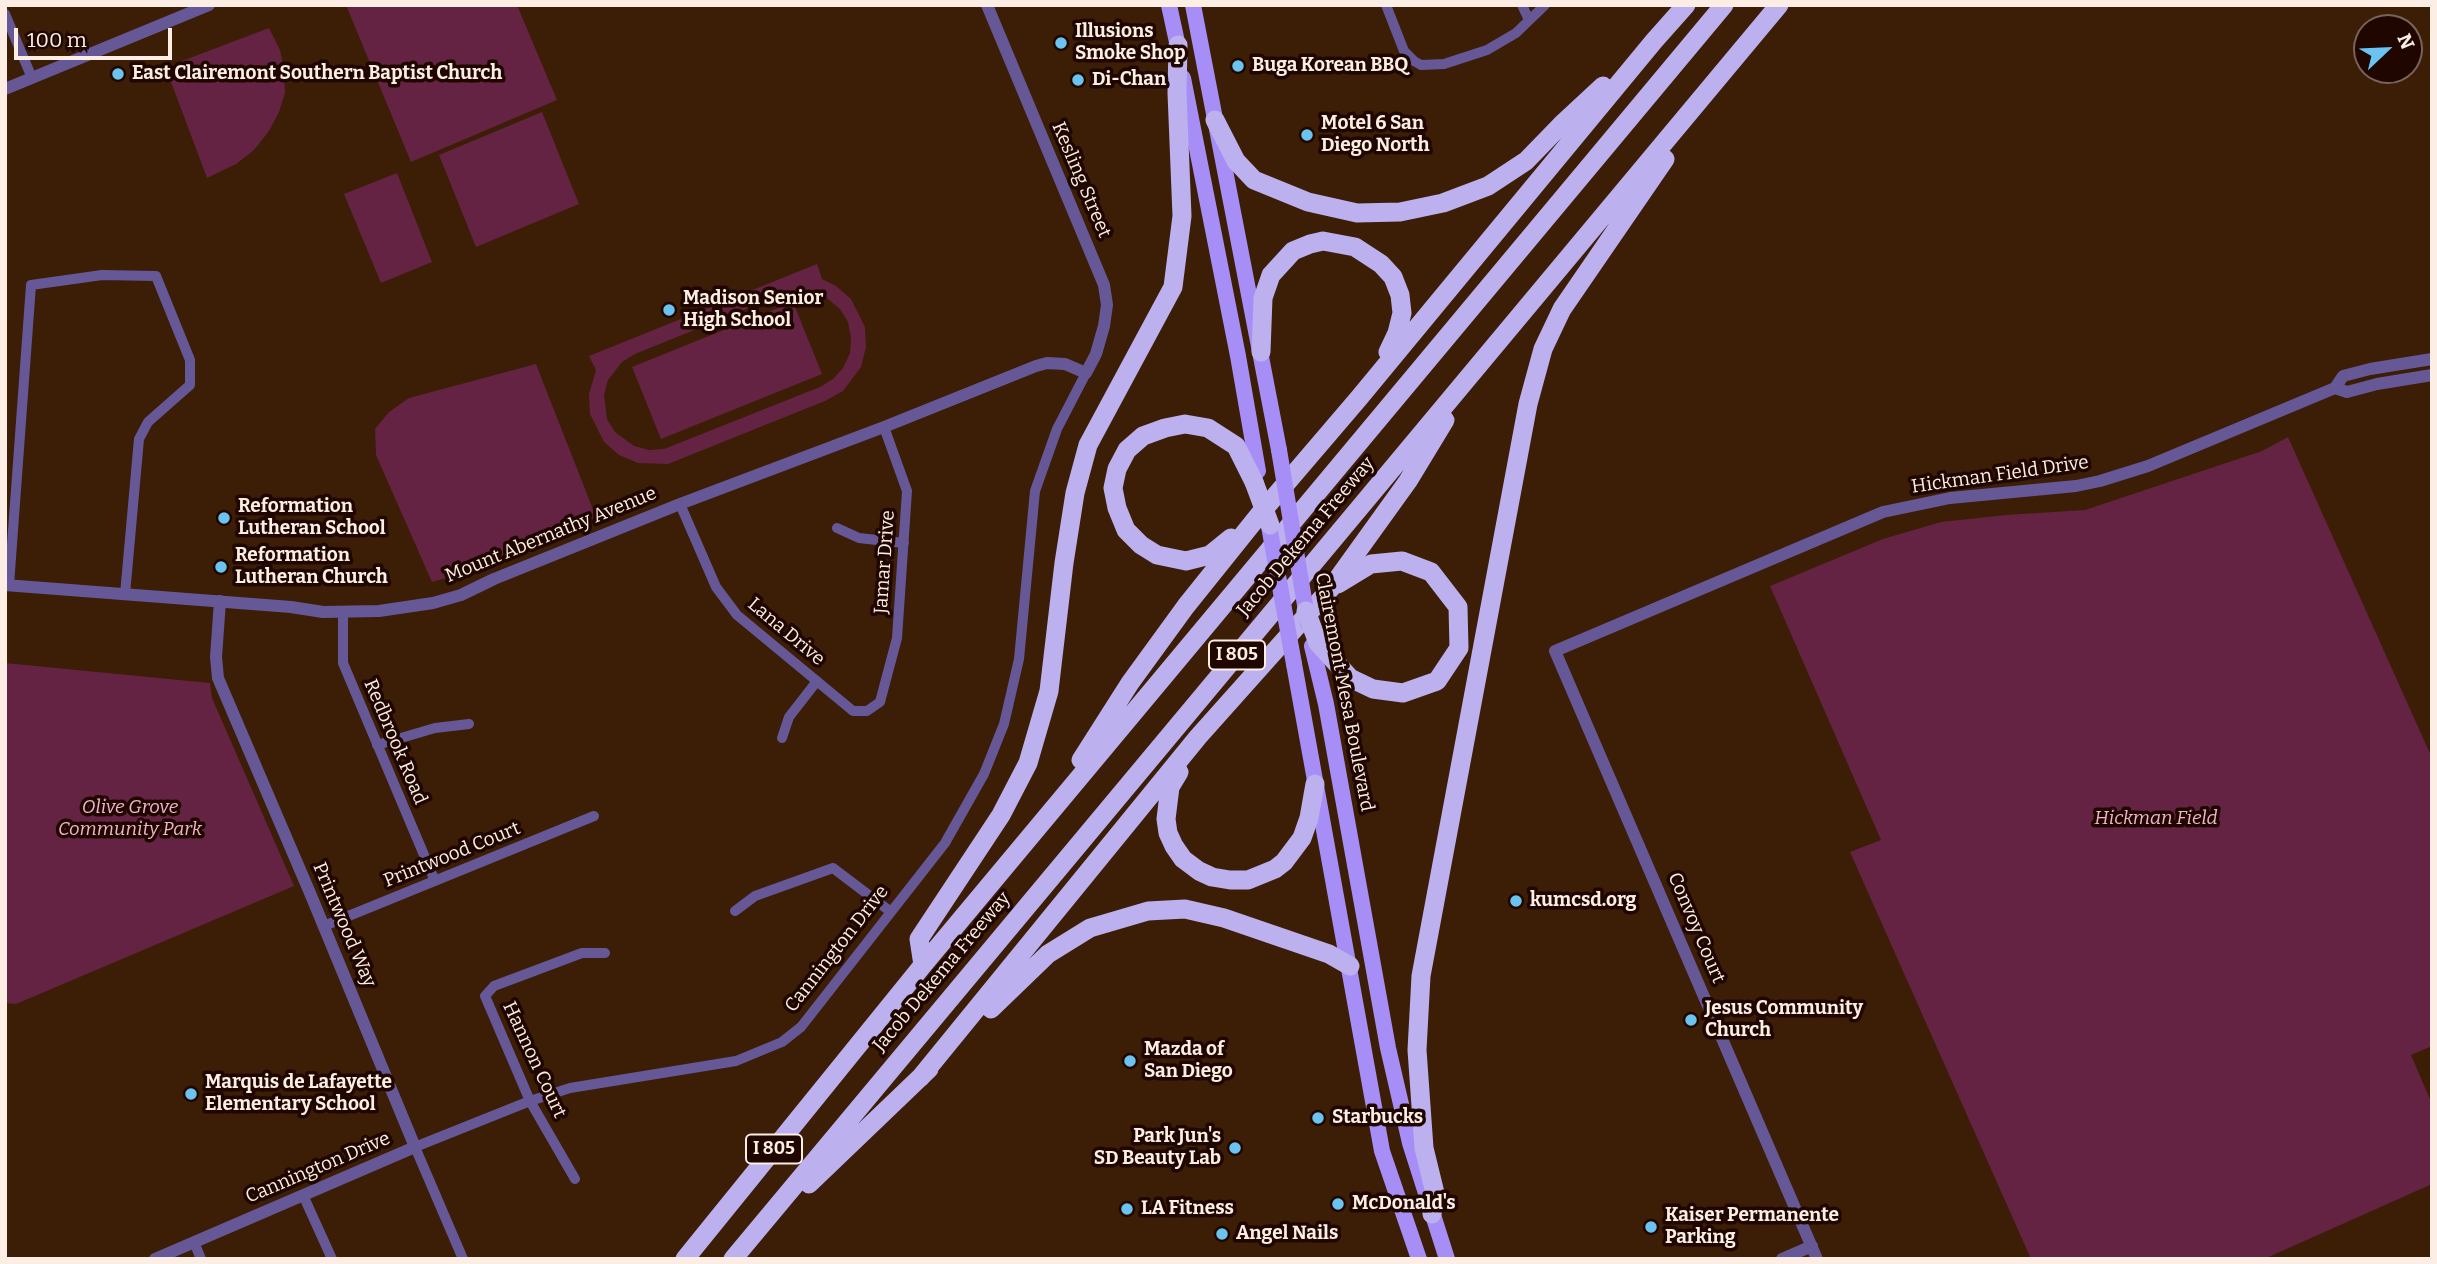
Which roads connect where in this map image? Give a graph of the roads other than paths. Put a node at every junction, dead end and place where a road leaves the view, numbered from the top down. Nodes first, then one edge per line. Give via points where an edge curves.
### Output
1 (209, 5) edge
2 (987, 5) edge
3 (1169, 5) edge
4 (1193, 5) edge
5 (1386, 5) edge
6 (1522, 5) edge
7 (1545, 5) edge
8 (1686, 5) edge
9 (1724, 5) edge
10 (1779, 5) edge
11 (5, 14) edge
12 (1528, 20) junction
13 (1654, 41) junction
14 (1178, 45) junction
15 (1733, 60) junction
16 (32, 78) junction
17 (5, 89) edge
18 (1215, 120) junction
19 (1261, 352) junction
20 (1484, 359) junction
21 (2432, 359) edge
22 (1086, 373) junction
23 (2432, 375) edge
24 (2335, 388) junction
25 (1359, 398) junction
26 (884, 427) junction
27 (1256, 477) junction
28 (680, 504) junction
29 (1264, 520) junction
30 (837, 528) dead end
31 (904, 543) junction
32 (7, 585) edge
33 (1331, 588) junction
34 (125, 594) junction
35 (220, 601) junction
36 (1306, 611) joint
37 (342, 612) junction
38 (1315, 645) junction
39 (1555, 651) joint
40 (817, 681) junction
41 (880, 702) joint
42 (469, 724) dead end
43 (1198, 737) junction
44 (782, 738) dead end
45 (377, 745) junction
46 (1315, 784) junction
47 (594, 816) dead end
48 (1033, 834) junction
49 (435, 881) junction
50 (735, 911) dead end
51 (891, 912) junction
52 (324, 926) junction
53 (604, 953) dead end
54 (923, 965) junction
55 (1350, 966) junction
56 (920, 1078) junction
57 (530, 1101) junction
58 (415, 1147) junction
59 (575, 1179) dead end
60 (303, 1195) junction
61 (1432, 1214) junction
62 (194, 1242) junction
63 (1812, 1246) junction
64 (737, 1254) edge
65 (155, 1259) edge
66 (201, 1259) edge
67 (332, 1259) edge
68 (463, 1259) edge
69 (685, 1259) edge
70 (1419, 1259) edge
71 (1447, 1259) edge
72 (1782, 1259) edge
73 (1818, 1259) edge

1 - 16 street
2 - 22 street, Kesling Street via 1104,285 1104,326
3 - 14 main road
4 - 18 main road, Clairemont Mesa Boulevard
5 - 12 street via 1404,51 1421,65 1444,64 1487,50 1517,33
6 - 12 street
7 - 12 street
8 - 13 highway
9 - 48 highway, Jacob Dekema Freeway / I 805
10 - 15 highway, Jacob Dekema Freeway / I 805
11 - 16 street
13 - 18 highway via 1527,161 1488,186 1443,203 1400,212 1357,213 1308,202 1254,180 1236,161
13 - 25 highway
14 - 27 main road via 1238,356
14 - 54 highway via 1182,216 1173,287 1088,445 1063,563 1049,691 1028,763 1002,815 919,939
15 - 20 highway, Jacob Dekema Freeway / I 805
15 - 61 highway via 1562,309 1543,349 1528,404 1421,976 1419,1096 1424,1148 1435,1193
16 - 17 street
18 - 19 main road, Clairemont Mesa Boulevard
19 - 25 highway via 1263,298 1281,262 1293,251 1324,241 1355,247 1393,277 1402,313 1390,350
19 - 36 main road, Clairemont Mesa Boulevard, bridge
20 - 33 highway via 1408,481
20 - 64 highway, Jacob Dekema Freeway / I 805
21 - 24 street, Hickman Field Drive via 2343,376
22 - 26 street, Mount Abernathy Avenue via 1065,364 1047,363
22 - 51 street, Cannington Drive via 1057,429 1035,491 1019,659 1004,724 984,774 945,842
23 - 24 street, Hickman Field Drive via 2347,392
24 - 39 street, Hickman Field Drive via 2101,481 1950,498 1884,512
25 - 29 highway
26 - 28 street, Mount Abernathy Avenue
26 - 31 street, Jamar Drive via 907,491
27 - 29 highway, bridge
27 - 29 highway via 1236,446 1208,428 1185,425 1143,436 1127,450 1113,488 1126,530 1157,555 1186,561 1210,555
28 - 37 street, Mount Abernathy Avenue via 461,595 379,611
28 - 40 street, Lana Drive via 726,601
29 - 46 main road, bridge
29 - 48 highway via 1186,606 1130,683
30 - 31 street via 859,538
31 - 41 street, Jamar Drive via 897,638
32 - 34 street, Mount Abernathy Avenue
32 - 34 street via 31,285 102,275 156,275 190,360 190,385 148,422 139,439
33 - 38 highway via 1371,564 1402,561 1431,572 1458,607 1459,648 1437,681 1403,693 1373,689 1350,678
33 - 43 highway
34 - 35 street, Mount Abernathy Avenue
35 - 37 street, Mount Abernathy Avenue
35 - 52 street, Printwood Way via 215,657 218,678
36 - 38 highway, bridge
37 - 45 street, Redbrook Road via 343,663
38 - 61 main road, Clairemont Mesa Boulevard via 1388,1048
39 - 63 street, Convoy Court
40 - 41 street, Lana Drive via 853,711 867,711
40 - 44 street via 789,717
42 - 45 street via 435,727
43 - 46 highway via 1170,787 1168,833 1184,859 1212,877 1248,880 1284,862 1302,838
43 - 56 highway
45 - 49 street, Redbrook Road
46 - 55 main road
47 - 49 street, Printwood Court
48 - 54 highway, Jacob Dekema Freeway / I 805
49 - 52 street, Printwood Court
50 - 51 street via 755,895 833,868
51 - 57 street, Cannington Drive via 801,1027 782,1042 736,1061 570,1088
52 - 58 street, Printwood Way
53 - 57 street, Hannon Court via 582,953 494,986 485,996
54 - 69 highway, Jacob Dekema Freeway / I 805
55 - 56 highway via 1329,954 1224,918 1185,909 1148,911 1090,928 1048,954
55 - 70 main road via 1382,1151
56 - 64 highway
57 - 58 street, Cannington Drive
57 - 59 street, Hannon Court
58 - 60 street, Cannington Drive
58 - 68 street, Printwood Way
60 - 62 street, Cannington Drive
60 - 67 street
61 - 71 main road, Clairemont Mesa Boulevard
62 - 65 street, Cannington Drive
62 - 66 street
63 - 72 street
63 - 73 street, Convoy Court

